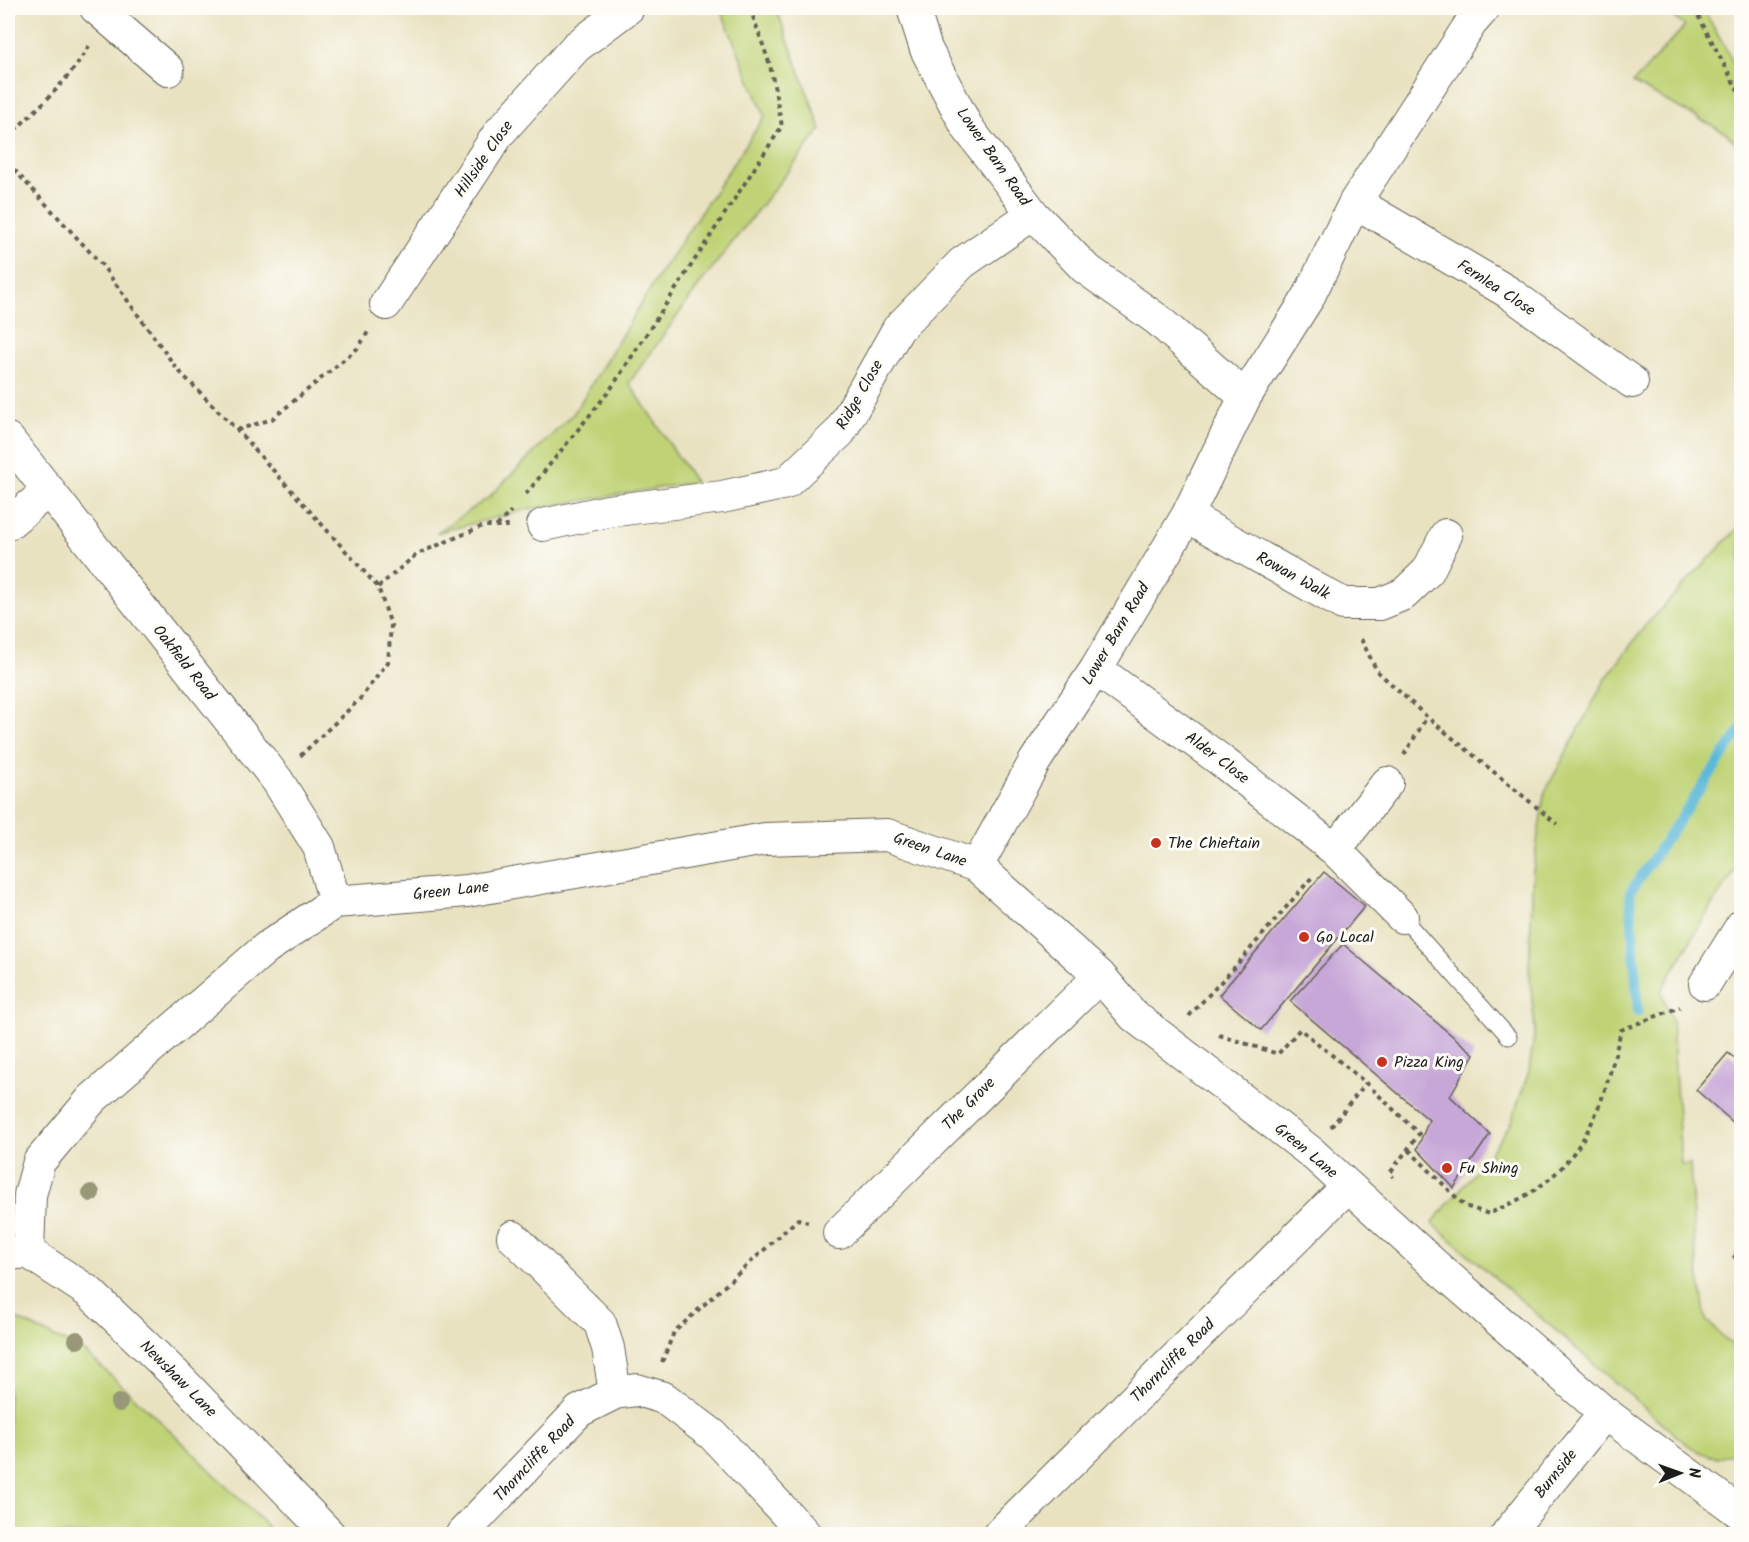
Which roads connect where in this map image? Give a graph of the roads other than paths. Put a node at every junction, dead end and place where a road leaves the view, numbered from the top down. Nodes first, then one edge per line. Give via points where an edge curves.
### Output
1 (628, 8) edge
2 (913, 8) edge
3 (1484, 8) edge
4 (106, 11) edge
5 (168, 70) dead end
6 (1355, 202) junction
7 (1033, 214) junction
8 (386, 304) road end
9 (1632, 382) dead end
10 (1245, 397) junction
11 (8, 439) edge
12 (49, 490) junction
13 (1187, 516) junction
14 (8, 524) edge
15 (543, 525) road end
16 (1446, 535) dead end
17 (1096, 669) junction
18 (1387, 783) road end
19 (1335, 850) junction
20 (977, 866) junction
21 (335, 902) junction
22 (1402, 917) joint
23 (1742, 925) edge
24 (1100, 976) junction
25 (1705, 984) road end
26 (1509, 1037) dead end
27 (1347, 1186) junction
28 (839, 1233) road end
29 (513, 1237) dead end
30 (18, 1253) edge
31 (615, 1393) junction
32 (1605, 1413) junction
33 (1739, 1508) edge
34 (329, 1534) edge
35 (462, 1534) edge
36 (806, 1534) edge
37 (999, 1534) edge
38 (1507, 1534) edge

1 - 8 street, Hillside Close via 576,47 499,133
2 - 7 street, Lower Barn Road via 926,49 967,127
3 - 6 street, Lower Barn Road
4 - 5 street
6 - 9 street, Fernlea Close via 1508,292
6 - 10 street, Lower Barn Road via 1308,298
7 - 10 street, Lower Barn Road via 1085,268 1158,320
7 - 15 street, Ridge Close via 962,263 898,329 840,432 786,483
10 - 13 street, Lower Barn Road
11 - 12 street, Oakfield Road
12 - 14 street
12 - 21 street, Oakfield Road via 277,780 319,846
13 - 16 street, Rowan Walk via 1343,604 1380,604 1404,594 1428,571
13 - 17 street, Lower Barn Road
17 - 19 street, Alder Close via 1220,759
17 - 20 street, Lower Barn Road via 1035,761
18 - 19 street
19 - 22 street, Alder Close
20 - 21 street, Green Lane via 888,835 765,839 467,891
20 - 24 street, Green Lane
21 - 30 street, Green Lane via 266,948 92,1099 39,1162
22 - 26 lane
23 - 25 street
24 - 27 street, Green Lane via 1134,1016 1312,1153
24 - 28 street, The Grove
27 - 32 street, Green Lane
27 - 37 street, Thorncliffe Road
29 - 31 street via 600,1323
30 - 34 street, Newshaw Lane via 90,1292
31 - 35 street, Thorncliffe Road via 579,1411
31 - 36 street, Thorncliffe Road via 637,1390 664,1398 712,1435
32 - 33 street, Green Lane
32 - 38 street, Burnside

